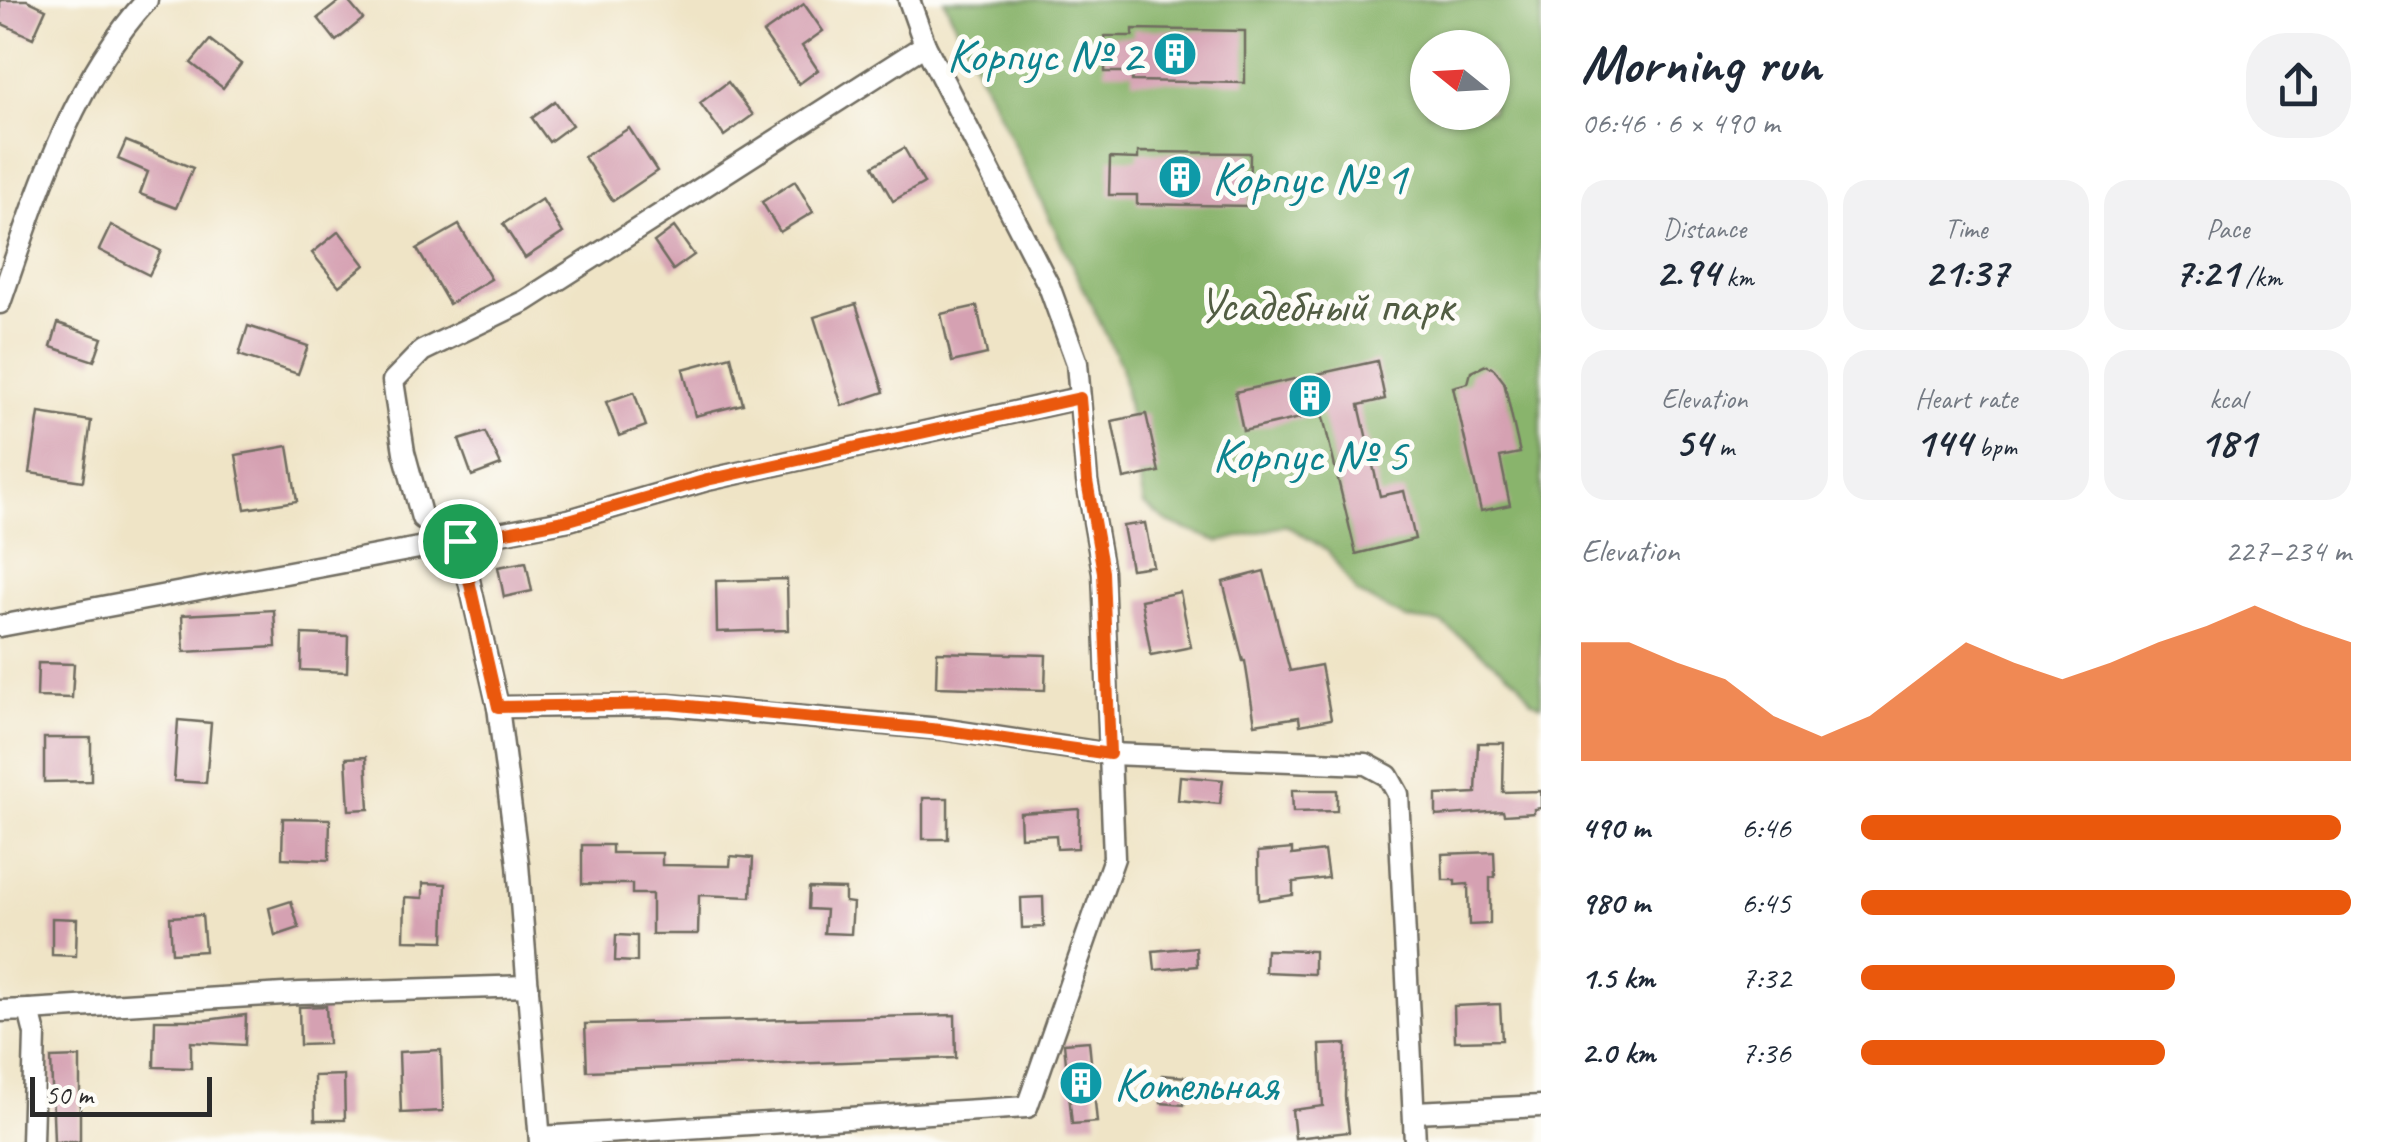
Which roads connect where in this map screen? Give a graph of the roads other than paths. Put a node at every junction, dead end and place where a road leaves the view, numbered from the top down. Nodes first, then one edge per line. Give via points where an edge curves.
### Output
1 (147, 0) edge
2 (909, 0) edge
3 (926, 45) junction
4 (0, 303) edge
5 (1080, 398) junction
6 (460, 541) junction
7 (0, 626) edge
8 (498, 707) junction
9 (1110, 754) junction
10 (528, 986) junction
11 (0, 1010) edge
12 (29, 1010) junction
13 (1541, 1106) edge
14 (1415, 1112) junction
15 (540, 1140) edge
16 (32, 1142) edge
17 (1415, 1142) edge

1 - 4 street via 64,132
2 - 3 street
3 - 5 street via 1049,286 1077,363
3 - 6 street via 526,300 422,351 393,381 422,518
5 - 6 street
5 - 9 street via 1103,572
6 - 7 street
6 - 8 street
8 - 9 street via 668,704
8 - 10 street
9 - 14 street via 1366,764 1388,776 1398,794
9 - 15 street via 1114,858 1027,1107
10 - 12 street
10 - 15 street
11 - 12 street
12 - 16 street via 35,1034
13 - 14 street
14 - 17 street

